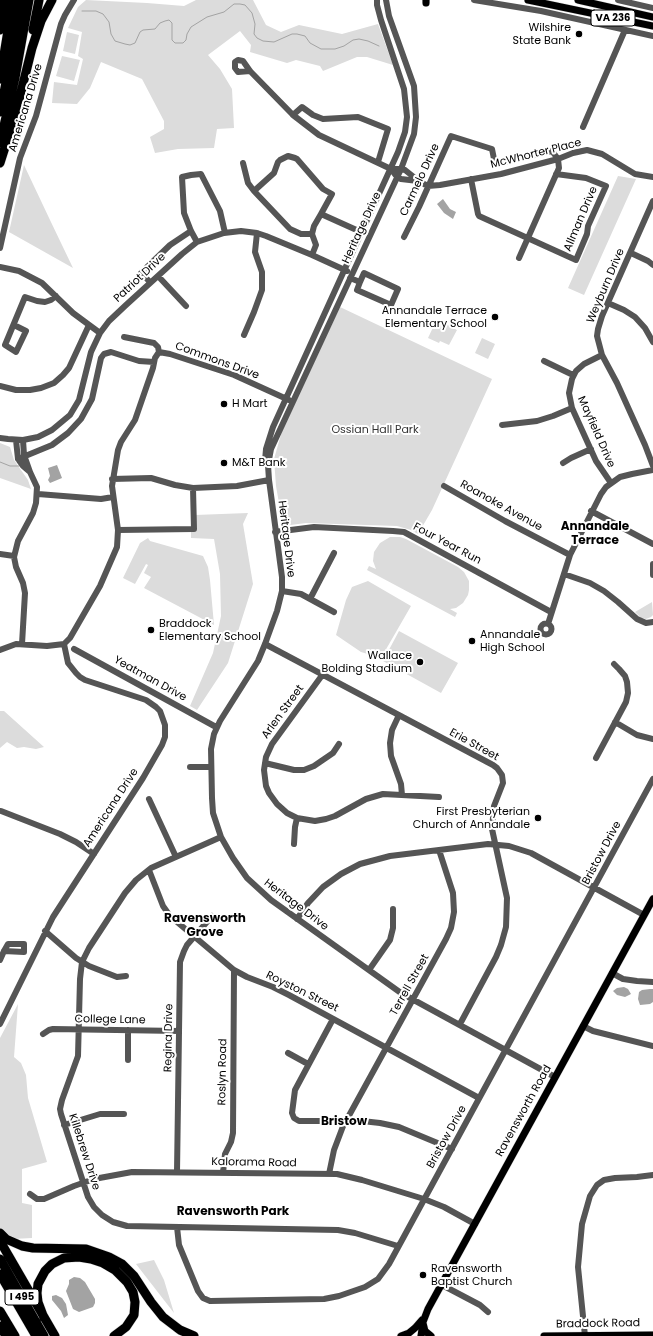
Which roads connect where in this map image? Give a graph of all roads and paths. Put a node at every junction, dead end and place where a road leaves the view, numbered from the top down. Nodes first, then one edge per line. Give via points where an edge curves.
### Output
1 (4, 0) edge
2 (13, 0) edge
3 (20, 0) edge
4 (29, 0) edge
5 (39, 0) edge
6 (52, 0) edge
7 (74, 0) edge
8 (373, 0) edge
9 (378, 0) edge
10 (386, 0) edge
11 (474, 0) edge
12 (528, 0) edge
13 (578, 0) edge
14 (618, 0) edge
15 (544, 2) edge
16 (653, 8) edge
17 (541, 11) junction
18 (379, 13) junction
19 (653, 17) edge
20 (653, 26) edge
21 (0, 30) edge
22 (625, 30) junction
23 (653, 36) edge
24 (32, 48) junction
25 (250, 71) dead end
26 (0, 79) edge
27 (0, 112) edge
28 (293, 115) junction
29 (583, 127) dead end
30 (0, 143) edge
31 (558, 159) junction
32 (378, 162) junction
33 (0, 163) edge
34 (243, 163) dead end
35 (391, 169) junction
36 (401, 169) junction
37 (556, 174) junction
38 (398, 177) junction
39 (653, 177) edge
40 (471, 179) junction
41 (420, 182) junction
42 (428, 186) junction
43 (254, 192) junction
44 (653, 201) edge
45 (321, 214) junction
46 (191, 231) junction
47 (361, 232) junction
48 (225, 233) junction
49 (257, 233) junction
50 (312, 234) junction
51 (404, 237) dead end
52 (527, 238) junction
53 (197, 242) junction
54 (0, 248) edge
55 (631, 253) junction
56 (312, 255) junction
57 (519, 258) dead end
58 (653, 265) edge
59 (0, 267) edge
60 (344, 270) junction
61 (158, 276) junction
62 (351, 276) junction
63 (150, 282) junction
64 (360, 282) junction
65 (56, 296) junction
66 (608, 303) junction
67 (186, 306) dead end
68 (14, 325) dead end
69 (89, 325) junction
70 (100, 333) junction
71 (244, 335) dead end
72 (124, 337) dead end
73 (653, 342) edge
74 (159, 352) junction
75 (602, 354) junction
76 (544, 361) dead end
77 (154, 362) junction
78 (573, 374) junction
79 (0, 386) edge
80 (289, 400) junction
81 (572, 408) junction
82 (64, 420) junction
83 (502, 425) dead end
84 (73, 428) junction
85 (0, 438) edge
86 (16, 440) junction
87 (22, 440) junction
88 (591, 448) junction
89 (24, 456) junction
90 (18, 459) junction
91 (564, 463) dead end
92 (653, 466) edge
93 (653, 470) edge
94 (30, 472) junction
95 (112, 479) junction
96 (269, 480) junction
97 (611, 483) junction
98 (444, 486) dead end
99 (193, 488) junction
100 (38, 494) junction
101 (113, 497) junction
102 (591, 511) junction
103 (118, 530) junction
104 (275, 532) junction
105 (653, 544) edge
106 (334, 553) dead end
107 (0, 554) edge
108 (570, 555) junction
109 (14, 556) junction
110 (653, 564) edge
111 (564, 574) junction
112 (653, 575) edge
113 (282, 590) junction
114 (310, 599) junction
115 (334, 612) dead end
116 (551, 612) junction
117 (653, 622) edge
118 (548, 624) dead end
119 (22, 644) junction
120 (64, 644) junction
121 (265, 644) junction
122 (74, 649) dead end
123 (0, 650) edge
124 (614, 664) dead end
125 (323, 674) junction
126 (399, 715) junction
127 (615, 722) junction
128 (216, 727) junction
129 (653, 739) edge
130 (339, 744) dead end
131 (596, 758) dead end
132 (265, 763) junction
133 (190, 767) dead end
134 (211, 767) junction
135 (653, 779) edge
136 (402, 794) junction
137 (439, 797) dead end
138 (150, 799) dead end
139 (1, 811) edge
140 (297, 818) junction
141 (221, 837) junction
142 (294, 844) dead end
143 (495, 844) junction
144 (440, 850) junction
145 (94, 854) junction
146 (176, 857) junction
147 (148, 870) junction
148 (594, 888) junction
149 (653, 898) edge
150 (393, 909) dead end
151 (644, 915) junction
152 (212, 916) dead end
153 (297, 918) junction
154 (46, 931) junction
155 (194, 937) junction
156 (4, 951) dead end
157 (0, 960) edge
158 (82, 962) junction
159 (234, 970) junction
160 (369, 970) junction
161 (612, 973) junction
162 (126, 976) dead end
163 (653, 982) edge
164 (413, 1000) junction
165 (2, 1015) edge
166 (333, 1019) junction
167 (0, 1024) edge
168 (460, 1024) junction
169 (583, 1026) junction
170 (79, 1030) junction
171 (128, 1030) junction
172 (179, 1031) junction
173 (43, 1034) dead end
174 (653, 1046) edge
175 (386, 1048) junction
176 (506, 1050) junction
177 (288, 1053) dead end
178 (128, 1060) dead end
179 (308, 1064) junction
180 (555, 1077) junction
181 (479, 1098) junction
182 (124, 1114) dead end
183 (346, 1121) junction
184 (64, 1125) junction
185 (452, 1148) junction
186 (177, 1172) junction
187 (223, 1173) junction
188 (329, 1174) junction
189 (653, 1175) edge
190 (82, 1182) junction
191 (30, 1194) dead end
192 (424, 1199) junction
193 (475, 1224) junction
194 (177, 1227) junction
195 (0, 1233) edge
196 (0, 1241) edge
197 (398, 1246) junction
198 (0, 1259) edge
199 (0, 1274) edge
200 (442, 1285) junction
201 (428, 1309) junction
202 (0, 1311) edge
203 (488, 1312) dead end
204 (44, 1318) junction
205 (423, 1322) junction
206 (0, 1326) edge
207 (653, 1335) edge
208 (6, 1336) edge
209 (15, 1336) edge
210 (36, 1336) edge
211 (44, 1336) edge
212 (55, 1336) edge
213 (114, 1336) edge
214 (194, 1336) edge
215 (401, 1336) edge
216 (421, 1336) edge
217 (431, 1336) edge
218 (544, 1336) edge
219 (585, 1336) edge

1 - 21 highway
2 - 26 highway
3 - 27 highway
4 - 30 highway
5 - 24 highway
6 - 24 highway via 41,21
7 - 54 street, Americana Drive via 59,30 36,116 20,158
8 - 18 street
9 - 18 street, Heritage Drive
10 - 36 street, Heritage Drive via 415,95 414,134
11 - 17 street
12 - 15 main road, VA 236
13 - 19 main road, VA 236
14 - 16 street
15 - 17 street
15 - 20 main road, VA 236
17 - 22 street
18 - 35 street, Heritage Drive via 406,97 405,132
22 - 23 street
22 - 29 street
24 - 33 highway
25 - 28 street
28 - 32 street via 319,135
28 - 32 street via 302,107 323,119 358,117 388,129
31 - 37 street
31 - 39 street, McWhorter Place via 579,151 591,151 602,154 635,174
31 - 40 street, McWhorter Place
31 - 42 street, Carmelo Drive via 552,151 495,164 492,149 451,136
32 - 35 street
34 - 43 street via 248,183
35 - 36 street
35 - 38 street
35 - 47 street, Heritage Drive
36 - 38 street, Heritage Drive
36 - 41 street
37 - 52 street
37 - 52 street, Allman Drive via 586,178 606,186 576,260
38 - 41 street
38 - 62 street, Heritage Drive
40 - 42 street, McWhorter Place
40 - 52 street, Allman Drive via 479,216
41 - 42 street
42 - 51 street, Carmelo Drive
43 - 45 street via 274,174 280,160 288,156 295,158 323,189 332,194
43 - 50 street via 290,229 301,234
44 - 55 street, Weyburn Drive
45 - 47 street
45 - 50 street
46 - 48 street via 184,213 182,177 201,174 220,211
46 - 53 street
46 - 63 street via 170,245 141,273
47 - 60 street, Heritage Drive
48 - 49 street, Patriot Drive
48 - 53 street, Patriot Drive via 215,234
49 - 56 street, Patriot Drive
49 - 71 street via 255,252 262,272 262,290
50 - 56 street via 316,245
52 - 57 street
53 - 61 street, Patriot Drive
55 - 58 street
55 - 66 street, Weyburn Drive
56 - 60 street, Patriot Drive
59 - 65 street via 34,278
60 - 62 street, Patriot Drive
60 - 80 street, Heritage Drive
61 - 63 street, Patriot Drive
61 - 67 street
62 - 64 street, Patriot Drive
62 - 80 street, Heritage Drive
63 - 70 street, Patriot Drive
64 - 64 street via 357,290 391,305 398,289 364,273
65 - 68 street via 45,302 25,298
65 - 69 street
66 - 73 street via 635,317
66 - 75 street, Weyburn Drive via 598,329 598,342
69 - 70 street
69 - 79 street via 69,368 54,383 30,390
70 - 82 street, Patriot Drive via 91,352 79,400
72 - 74 street via 154,343
74 - 77 street, Commons Drive
74 - 80 street, Commons Drive via 234,375
75 - 78 street
75 - 92 street, Weyburn Drive
76 - 78 street
77 - 84 street via 139,361 111,352 104,354 92,399
77 - 95 street, Commons Drive via 135,420 119,446
78 - 81 street, Mayfield Drive via 569,393
80 - 96 street, Heritage Drive via 273,427 266,448 265,464
81 - 83 street via 538,421
81 - 88 street, Mayfield Drive
82 - 84 street
82 - 87 street, Patriot Drive via 38,437
84 - 89 street via 52,445
85 - 86 street, Patriot Drive
86 - 87 street, Patriot Drive
86 - 90 street
87 - 89 street
88 - 91 street
88 - 97 street, Mayfield Drive via 600,468
89 - 90 street
89 - 94 street
90 - 94 street
93 - 97 street via 626,475
94 - 100 street
95 - 99 street via 151,478
95 - 101 street, Commons Drive
96 - 99 street via 237,486
96 - 104 street, Heritage Drive
97 - 102 street
98 - 108 street, Roanoke Avenue
99 - 103 street via 194,529
100 - 101 street via 101,499
100 - 109 street via 34,510 18,541
101 - 103 street, Commons Drive
102 - 105 street
102 - 108 street
103 - 120 street, Commons Drive via 117,547 101,583 70,638
104 - 113 street, Heritage Drive
104 - 116 street, Four Year Run via 314,527 404,532
106 - 114 street
107 - 109 street
108 - 111 street
109 - 119 street via 26,593
110 - 112 street
111 - 116 street
111 - 117 street via 604,591 637,619 646,623
113 - 114 street via 296,592
113 - 121 street, Heritage Drive
114 - 115 street
116 - 118 street
119 - 120 street
119 - 123 street via 10,645
120 - 145 street, Americana Drive via 68,663 76,673 85,680 146,700 160,711 165,725 162,745
121 - 125 street, Erie Street
121 - 128 street, Heritage Drive via 251,673
122 - 128 street, Yeatman Drive
124 - 127 street via 623,673 628,688 626,702
125 - 126 street, Erie Street
125 - 132 street, Arlen Street via 272,744
126 - 136 street via 390,736 390,750
126 - 143 street, Erie Street via 500,771 503,783 492,819
127 - 129 street via 637,735
127 - 131 street
128 - 134 street, Heritage Drive via 212,742
130 - 132 street via 333,753 304,770
132 - 140 street, Arlen Street via 265,780 269,793 282,809
133 - 134 street
134 - 141 street, Heritage Drive via 213,813
135 - 148 street, Bristow Drive
136 - 137 street, Arlen Street
136 - 140 street, Arlen Street via 376,795 326,819 315,821
138 - 146 street
139 - 145 street via 66,836
140 - 142 street
141 - 146 street, Killebrew Drive
141 - 153 street, Heritage Drive via 247,878 266,896
143 - 144 street
143 - 148 street via 526,851
143 - 168 street, Erie Street via 506,892 506,927 496,957
144 - 153 street via 381,858 350,868 323,887
144 - 164 street, Terrell Street via 453,893 453,921
145 - 154 street, Americana Drive
146 - 147 street, Killebrew Drive
147 - 155 street, Royston Street via 167,912
147 - 158 street, Killebrew Drive via 125,893
148 - 151 street
148 - 176 street, Bristow Drive
149 - 151 main road, Ravensworth Road
150 - 160 street via 390,940
151 - 161 main road, Ravensworth Road
152 - 155 street, Regina Drive
153 - 160 street, Heritage Drive
154 - 158 street
154 - 165 street, Americana Drive
155 - 159 street, Royston Street
155 - 172 street, Regina Drive via 180,962
156 - 157 street
158 - 162 street via 117,977
158 - 170 street, Killebrew Drive
159 - 166 street, Royston Street via 278,989
159 - 187 street, Roslyn Road via 233,1133 224,1159
160 - 164 street, Heritage Drive
161 - 163 street via 637,982
161 - 169 main road, Ravensworth Road
164 - 168 street, Heritage Drive
164 - 175 street, Terrell Street
165 - 167 street, Americana Drive
166 - 175 street, Royston Street
166 - 179 street
168 - 176 street, Heritage Drive
169 - 174 street via 593,1031
169 - 180 main road, Ravensworth Road
170 - 171 street, College Lane
170 - 173 street, College Lane via 53,1029
170 - 184 street, Killebrew Drive via 78,1056 60,1105
171 - 172 street, College Lane
171 - 178 street
172 - 186 street, Regina Drive
175 - 181 street, Royston Street
175 - 183 street, Terrell Street
176 - 180 street, Heritage Drive
176 - 181 street, Bristow Drive
177 - 179 street
179 - 183 street via 295,1090 292,1116 299,1120
180 - 193 main road, Ravensworth Road
181 - 185 street, Bristow Drive
182 - 184 street via 100,1114
183 - 185 street via 392,1125
183 - 188 street, Terrell Street via 334,1150
184 - 190 street, Killebrew Drive
185 - 192 street, Bristow Drive
186 - 187 street, Kalorama Road
186 - 190 street, Kalorama Road via 132,1172
187 - 188 street, Kalorama Road
188 - 192 street, Kalorama Road via 362,1180
189 - 219 street via 604,1180 590,1196 582,1224 578,1267
190 - 191 street, Kalorama Road via 44,1199 37,1199
190 - 194 street, Killebrew Drive via 94,1207 113,1222 131,1227
192 - 193 street, Kalorama Road
192 - 197 street, Bristow Drive
193 - 200 main road, Ravensworth Road
194 - 197 street, Killebrew Drive via 338,1230
194 - 197 street, Bristow Drive via 179,1245 198,1291 206,1299 214,1302 339,1296 375,1282 385,1271
195 - 214 highway via 22,1246 86,1249 112,1258 134,1276 163,1317 180,1330
196 - 204 highway
198 - 211 highway, I 495
199 - 210 highway, I 495
200 - 201 main road, Ravensworth Road
200 - 203 street
201 - 205 main road, Ravensworth Road
201 - 215 main road via 415,1328
202 - 209 highway, I 495
204 - 212 highway
204 - 213 highway via 37,1293 38,1284 45,1271 64,1258 91,1259 115,1270 127,1282 135,1302 134,1315 126,1327
205 - 216 main road, Ravensworth Road
205 - 217 main road via 425,1331
206 - 208 highway
207 - 219 main road, Braddock Road
218 - 219 main road, Braddock Road

